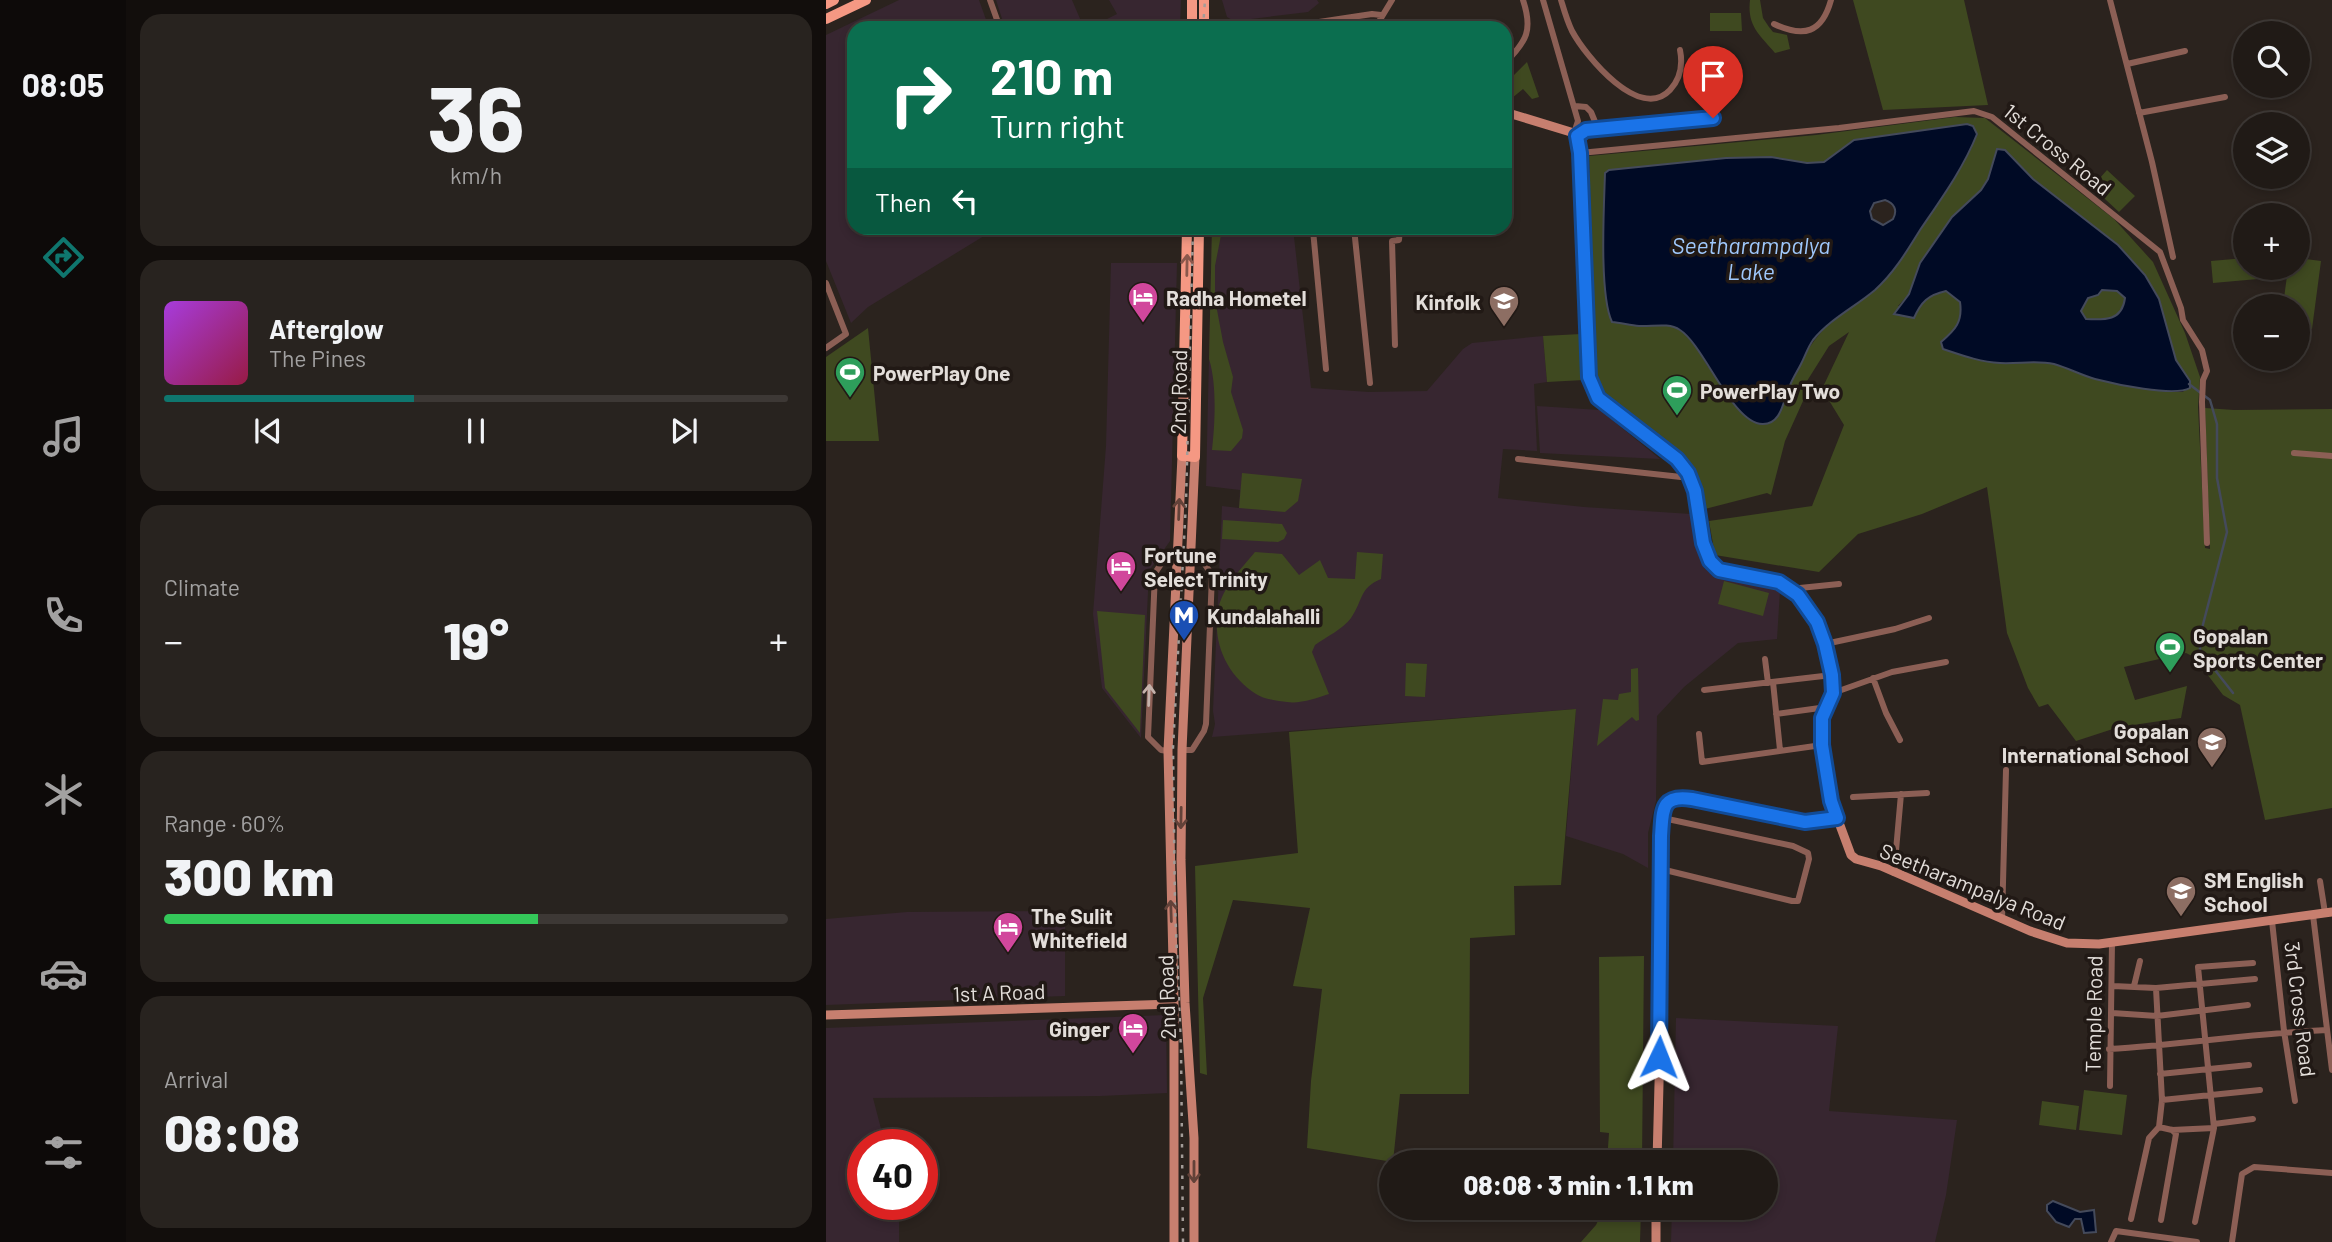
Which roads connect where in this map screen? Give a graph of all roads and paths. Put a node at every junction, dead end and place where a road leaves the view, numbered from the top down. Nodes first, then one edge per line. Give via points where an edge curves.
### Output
1 (834, 0) edge
2 (866, 0) edge
3 (990, 0) edge
4 (1192, 0) edge
5 (1204, 0) edge
6 (1392, 0) edge
7 (1554, 0) edge
8 (1561, 0) edge
9 (1831, 0) edge
10 (2110, 0) edge
11 (1525, 1) edge
12 (1544, 3) edge
13 (826, 4) edge
14 (1381, 15) junction
15 (826, 19) edge
16 (998, 21) edge
17 (1192, 21) edge
18 (1204, 21) edge
19 (1326, 21) edge
20 (1378, 21) edge
21 (1774, 24) dead end
22 (1680, 50) dead end
23 (2185, 51) dead end
24 (1512, 54) edge
25 (2127, 64) junction
26 (2225, 97) dead end
27 (1574, 106) junction
28 (2139, 113) junction
29 (1512, 114) edge
30 (1713, 118) dead end
31 (1598, 129) junction
32 (1575, 135) junction
33 (1580, 153) junction
34 (1188, 235) edge
35 (1199, 235) edge
36 (1313, 235) edge
37 (1355, 235) edge
38 (1399, 235) edge
39 (2174, 257) dead end
40 (826, 283) edge
41 (1395, 345) dead end
42 (826, 348) edge
43 (1326, 369) dead end
44 (1370, 383) dead end
45 (2294, 453) dead end
46 (1182, 456) junction
47 (2332, 456) edge
48 (1195, 457) junction
49 (1518, 459) dead end
50 (1688, 473) junction
51 (2207, 543) dead end
52 (1178, 555) junction
53 (1190, 557) junction
54 (1839, 584) dead end
55 (1790, 589) junction
56 (1929, 618) dead end
57 (1825, 644) junction
58 (1765, 659) dead end
59 (1946, 662) dead end
60 (1832, 675) junction
61 (1873, 678) junction
62 (1770, 682) junction
63 (1704, 690) dead end
64 (1833, 693) junction
65 (1827, 706) junction
66 (1776, 714) junction
67 (1699, 734) dead end
68 (1900, 740) dead end
69 (1822, 745) junction
70 (1182, 750) junction
71 (1780, 750) junction
72 (1168, 751) junction
73 (2006, 769) dead end
74 (1927, 793) dead end
75 (1901, 794) junction
76 (1853, 797) dead end
77 (1663, 818) junction
78 (1837, 818) junction
79 (1661, 869) junction
80 (1894, 873) junction
81 (2320, 881) dead end
82 (2329, 912) edge
83 (2313, 915) junction
84 (2002, 920) junction
85 (2272, 921) junction
86 (2112, 942) junction
87 (2140, 961) dead end
88 (2253, 963) dead end
89 (2255, 979) dead end
90 (2198, 984) junction
91 (2113, 986) junction
92 (2134, 986) junction
93 (2156, 988) junction
94 (1174, 1004) junction
95 (2248, 1005) dead end
96 (2202, 1012) junction
97 (2112, 1013) junction
98 (826, 1015) edge
99 (2157, 1016) junction
100 (2328, 1026) edge
101 (2284, 1031) junction
102 (2205, 1041) junction
103 (2158, 1045) junction
104 (2109, 1049) junction
105 (2249, 1065) dead end
106 (2208, 1070) junction
107 (2332, 1070) edge
108 (2160, 1074) junction
109 (2110, 1086) dead end
110 (2260, 1090) dead end
111 (2212, 1096) junction
112 (2162, 1100) junction
113 (2295, 1101) dead end
114 (1191, 1107) junction
115 (1174, 1112) junction
116 (2253, 1119) dead end
117 (1174, 1123) junction
118 (2214, 1126) junction
119 (1194, 1127) junction
120 (2160, 1127) junction
121 (2172, 1130) junction
122 (1657, 1150) edge
123 (2332, 1173) edge
124 (2131, 1219) dead end
125 (1656, 1220) edge
126 (2161, 1220) dead end
127 (2195, 1222) dead end
128 (1174, 1242) edge
129 (1194, 1242) edge
130 (1656, 1242) edge
131 (2111, 1242) edge
132 (2196, 1242) edge
133 (2232, 1242) edge

1 - 13 main road
2 - 15 main road
3 - 16 street
4 - 17 main road
5 - 18 main road
6 - 14 street
7 - 12 street
8 - 22 street via 1571,29 1589,56 1638,98 1661,98 1671,89 1683,64
9 - 21 street via 1827,15 1808,32 1793,33
10 - 25 street
11 - 24 street via 1529,31
12 - 27 street
14 - 19 street
14 - 20 street
23 - 25 street
25 - 28 street
26 - 28 street
27 - 31 street via 1586,107
27 - 32 street
28 - 39 street
29 - 32 street
30 - 31 street
31 - 32 street
32 - 33 street
33 - 50 street via 1589,377 1598,398 1677,459
33 - 51 street, 1st Cross Road via 1974,111 1992,117 2160,252 2183,320 2202,350 2207,370 2202,402
46 -> 34 main road, 2nd Road
35 - 48 main road, 2nd Road
36 - 43 street
37 - 44 street
38 - 41 street via 1399,240 1392,241
40 - 42 street via 846,334
45 - 47 street
46 - 48 main road
52 -> 46 street, 2nd Road
48 - 53 street, 2nd Road
49 - 50 street via 1681,477
50 - 55 street via 1710,561 1719,570 1779,582
52 - 72 street, 2nd Road
72 -> 52 street via 1148,737 1155,573 1167,555
53 - 70 street, 2nd Road
53 - 70 street via 1200,557 1212,575 1206,724 1192,750
54 - 55 street
55 - 57 street, Seetharampalya Road via 1817,622
56 - 57 street
57 - 60 street, Seetharampalya Road
58 - 62 street
59 - 61 street
60 - 62 street
60 - 64 street, Seetharampalya Road
61 - 64 street
61 - 68 street
62 - 63 street
62 - 66 street
64 - 65 street, Seetharampalya Road
65 - 66 street
65 - 69 street, Seetharampalya Road
66 - 71 street
67 - 71 street via 1702,762
69 - 71 street
69 - 78 street, Seetharampalya Road
70 -> 114 street, 2nd Road via 1184,993
94 -> 72 street, 2nd Road
73 - 84 street
74 - 75 street
75 - 76 street
75 - 80 street
77 - 78 street via 1668,801 1676,797 1805,822
77 - 79 street
77 - 79 street via 1793,846 1808,853 1809,859 1798,901
78 - 80 street, Seetharampalya Road via 1851,855
79 - 122 street
80 - 84 street, Seetharampalya Road
81 - 82 street
82 - 83 street, Seetharampalya Road
83 - 85 street, Seetharampalya Road
83 - 100 street
84 - 86 street, Seetharampalya Road via 2067,943
85 - 86 street, Seetharampalya Road
85 - 101 street, 3rd Cross Road
86 - 91 street, Temple Road
87 - 92 street
88 - 90 street via 2198,967
89 - 90 street
90 - 93 street
90 - 96 street
91 - 92 street
91 - 97 street, Temple Road
92 - 93 street
93 - 99 street
94 - 98 street, 1st A Road
94 - 115 street, 2nd Road
95 - 96 street
96 - 99 street
96 - 102 street
97 - 99 street
97 - 104 street, Temple Road
99 - 103 street
100 - 101 street
100 - 107 street
101 - 102 street
101 - 113 street, 3rd Cross Road
102 - 103 street
102 - 106 street
103 - 104 street
103 - 108 street
104 - 109 street, Temple Road
105 - 106 street
106 - 108 street
106 - 111 street
108 - 112 street
110 - 111 street
111 - 112 street
111 - 118 street
112 - 120 street
114 - 115 street via 1184,1114
114 - 119 street, 2nd Road
115 - 117 street, 2nd Road
116 - 118 street
117 - 119 street via 1184,1120
117 - 128 street, 2nd Road
118 - 121 street
118 - 127 street
119 -> 129 street, 2nd Road
120 - 121 street
120 - 124 street via 2149,1138
121 - 126 street via 2176,1134
123 - 133 street via 2247,1170 2242,1174
125 - 130 street
131 - 132 street via 2116,1231

